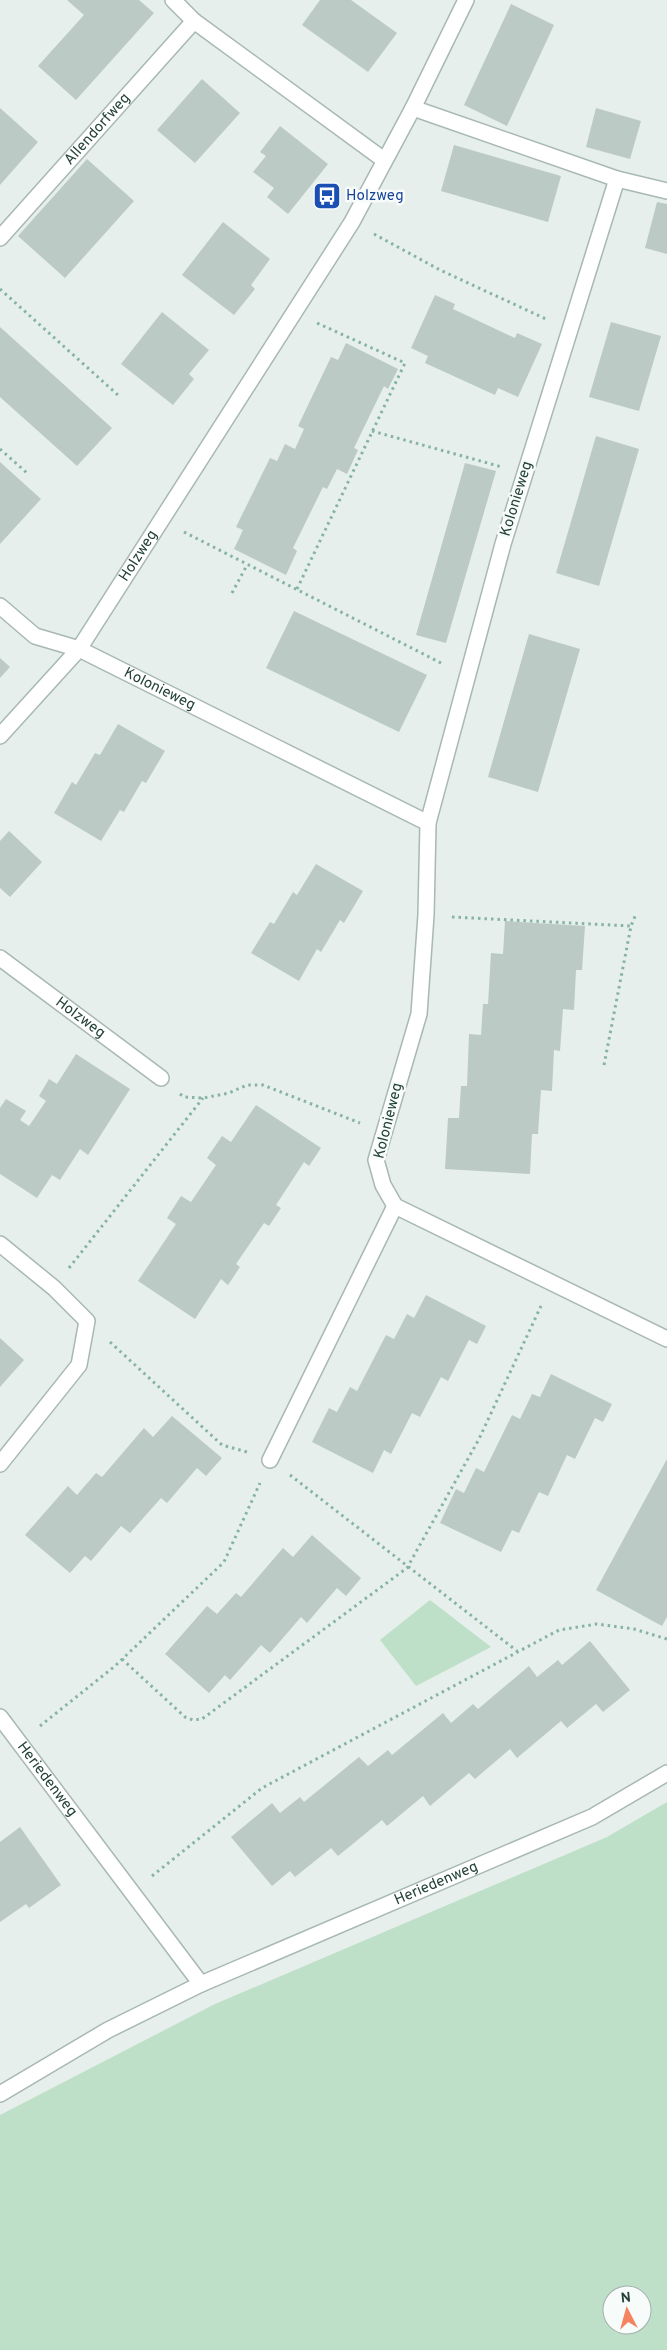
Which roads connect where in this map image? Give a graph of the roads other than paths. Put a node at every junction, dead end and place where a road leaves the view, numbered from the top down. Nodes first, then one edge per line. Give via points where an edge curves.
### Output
1 (173, 0) edge
2 (466, 0) edge
3 (194, 21) junction
4 (413, 108) junction
5 (384, 160) junction
6 (618, 178) junction
7 (667, 191) edge
8 (0, 238) edge
9 (0, 606) edge
10 (79, 649) junction
11 (0, 736) edge
12 (428, 823) junction
13 (0, 958) edge
14 (161, 1078) road end
15 (395, 1206) junction
16 (0, 1244) edge
17 (667, 1339) edge
18 (270, 1460) road end
19 (0, 1464) edge
20 (0, 1717) edge
21 (667, 1773) edge
22 (201, 1984) junction
23 (0, 2094) edge

1 - 3 street
2 - 4 street, Holzweg
3 - 5 street
3 - 8 street, Allendorfweg
4 - 5 street, Holzweg
4 - 6 street
5 - 10 street, Holzweg via 352,222
6 - 7 street
6 - 12 street, Kolonieweg via 503,544
9 - 10 street via 35,636
10 - 11 street, Holzweg
10 - 12 street, Kolonieweg
12 - 15 street, Kolonieweg via 419,1014 376,1160 383,1185
13 - 14 street, Holzweg
15 - 17 street
15 - 18 street
16 - 19 street via 54,1288 87,1321 80,1365
20 - 22 street, Heriedenweg
21 - 22 street, Heriedenweg via 592,1817
22 - 23 street, Heriedenweg via 108,2030

